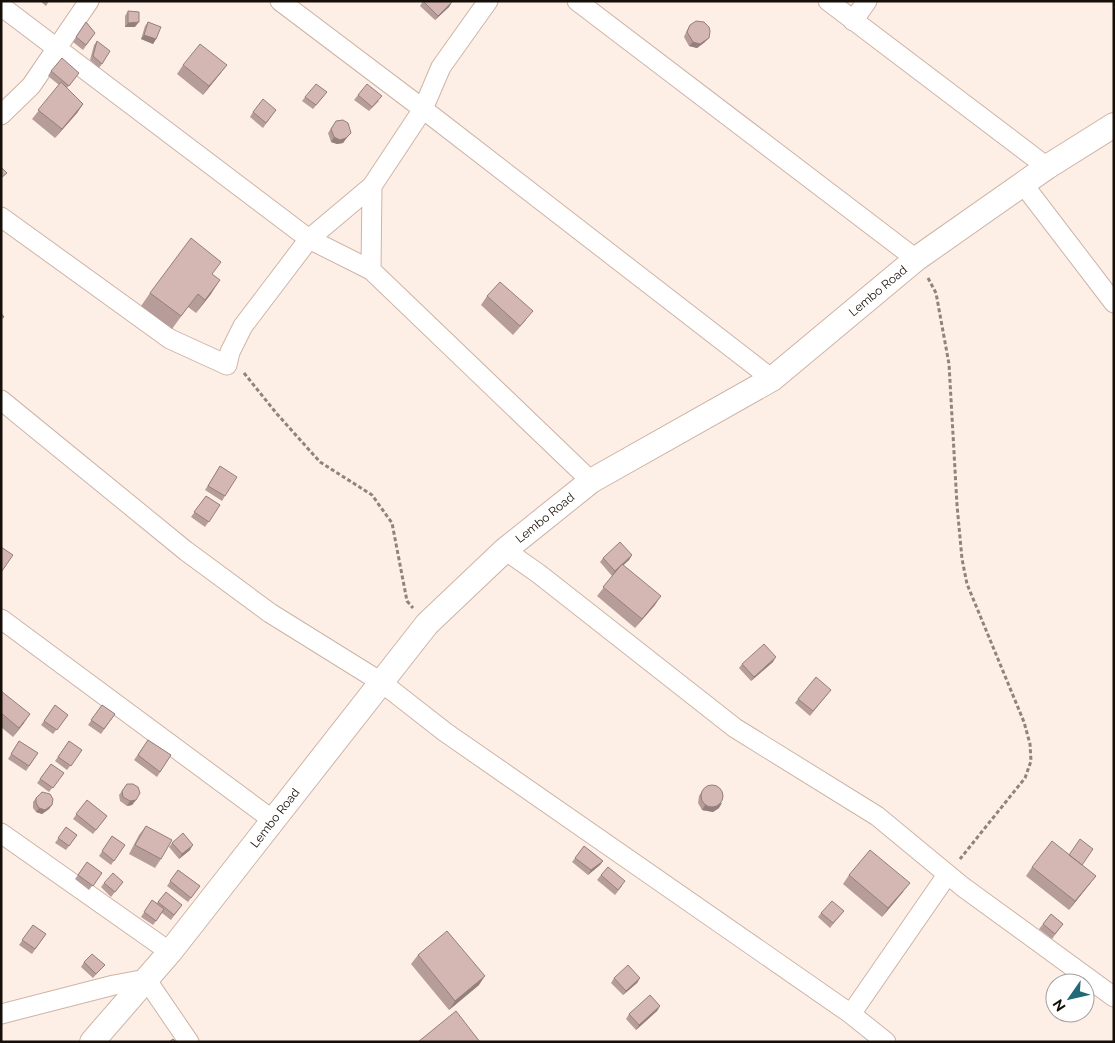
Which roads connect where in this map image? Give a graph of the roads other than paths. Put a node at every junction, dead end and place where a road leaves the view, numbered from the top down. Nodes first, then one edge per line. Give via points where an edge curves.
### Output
1 (89, 1) edge
2 (280, 1) edge
3 (488, 1) edge
4 (577, 1) edge
5 (828, 1) edge
6 (866, 1) edge
7 (1, 6) edge
8 (853, 21) junction
9 (57, 47) junction
10 (423, 109) junction
11 (1, 115) edge
12 (1114, 125) edge
13 (1047, 167) junction
14 (1023, 184) junction
15 (372, 186) junction
16 (1, 217) edge
17 (309, 239) junction
18 (916, 259) junction
19 (371, 270) junction
20 (1114, 303) edge
21 (772, 379) junction
22 (1, 400) edge
23 (591, 481) junction
24 (505, 550) junction
25 (1, 619) edge
26 (381, 682) junction
27 (274, 821) junction
28 (1, 833) edge
29 (947, 875) junction
30 (170, 952) junction
31 (146, 979) junction
32 (1114, 997) edge
33 (1, 1014) edge
34 (851, 1014) junction
35 (92, 1042) edge
36 (189, 1042) edge
37 (886, 1042) edge

1 - 9 street
2 - 10 street
3 - 10 street via 441,68
4 - 18 street
5 - 8 street
6 - 8 street
7 - 9 street
8 - 13 street
9 - 11 street via 31,86
9 - 17 street
10 - 15 street
10 - 21 street
12 - 13 street, Lembo Road
13 - 14 street, Lembo Road
14 - 18 street, Lembo Road
14 - 20 street
15 - 17 street
15 - 19 street
16 - 17 street via 170,339 227,366 243,326
17 - 19 street
18 - 21 street, Lembo Road
19 - 23 street
21 - 23 street, Lembo Road
22 - 26 street via 186,551 270,613
23 - 24 street, Lembo Road
24 - 26 street, Lembo Road via 427,624
24 - 29 street via 735,728 877,816
25 - 27 street
26 - 27 street, Lembo Road
26 - 34 street via 445,732
27 - 30 street, Lembo Road
28 - 30 street
29 - 32 street
29 - 34 street
30 - 31 street, Lembo Road
31 - 33 street
31 - 35 street, Lembo Road
31 - 36 street
34 - 37 street

